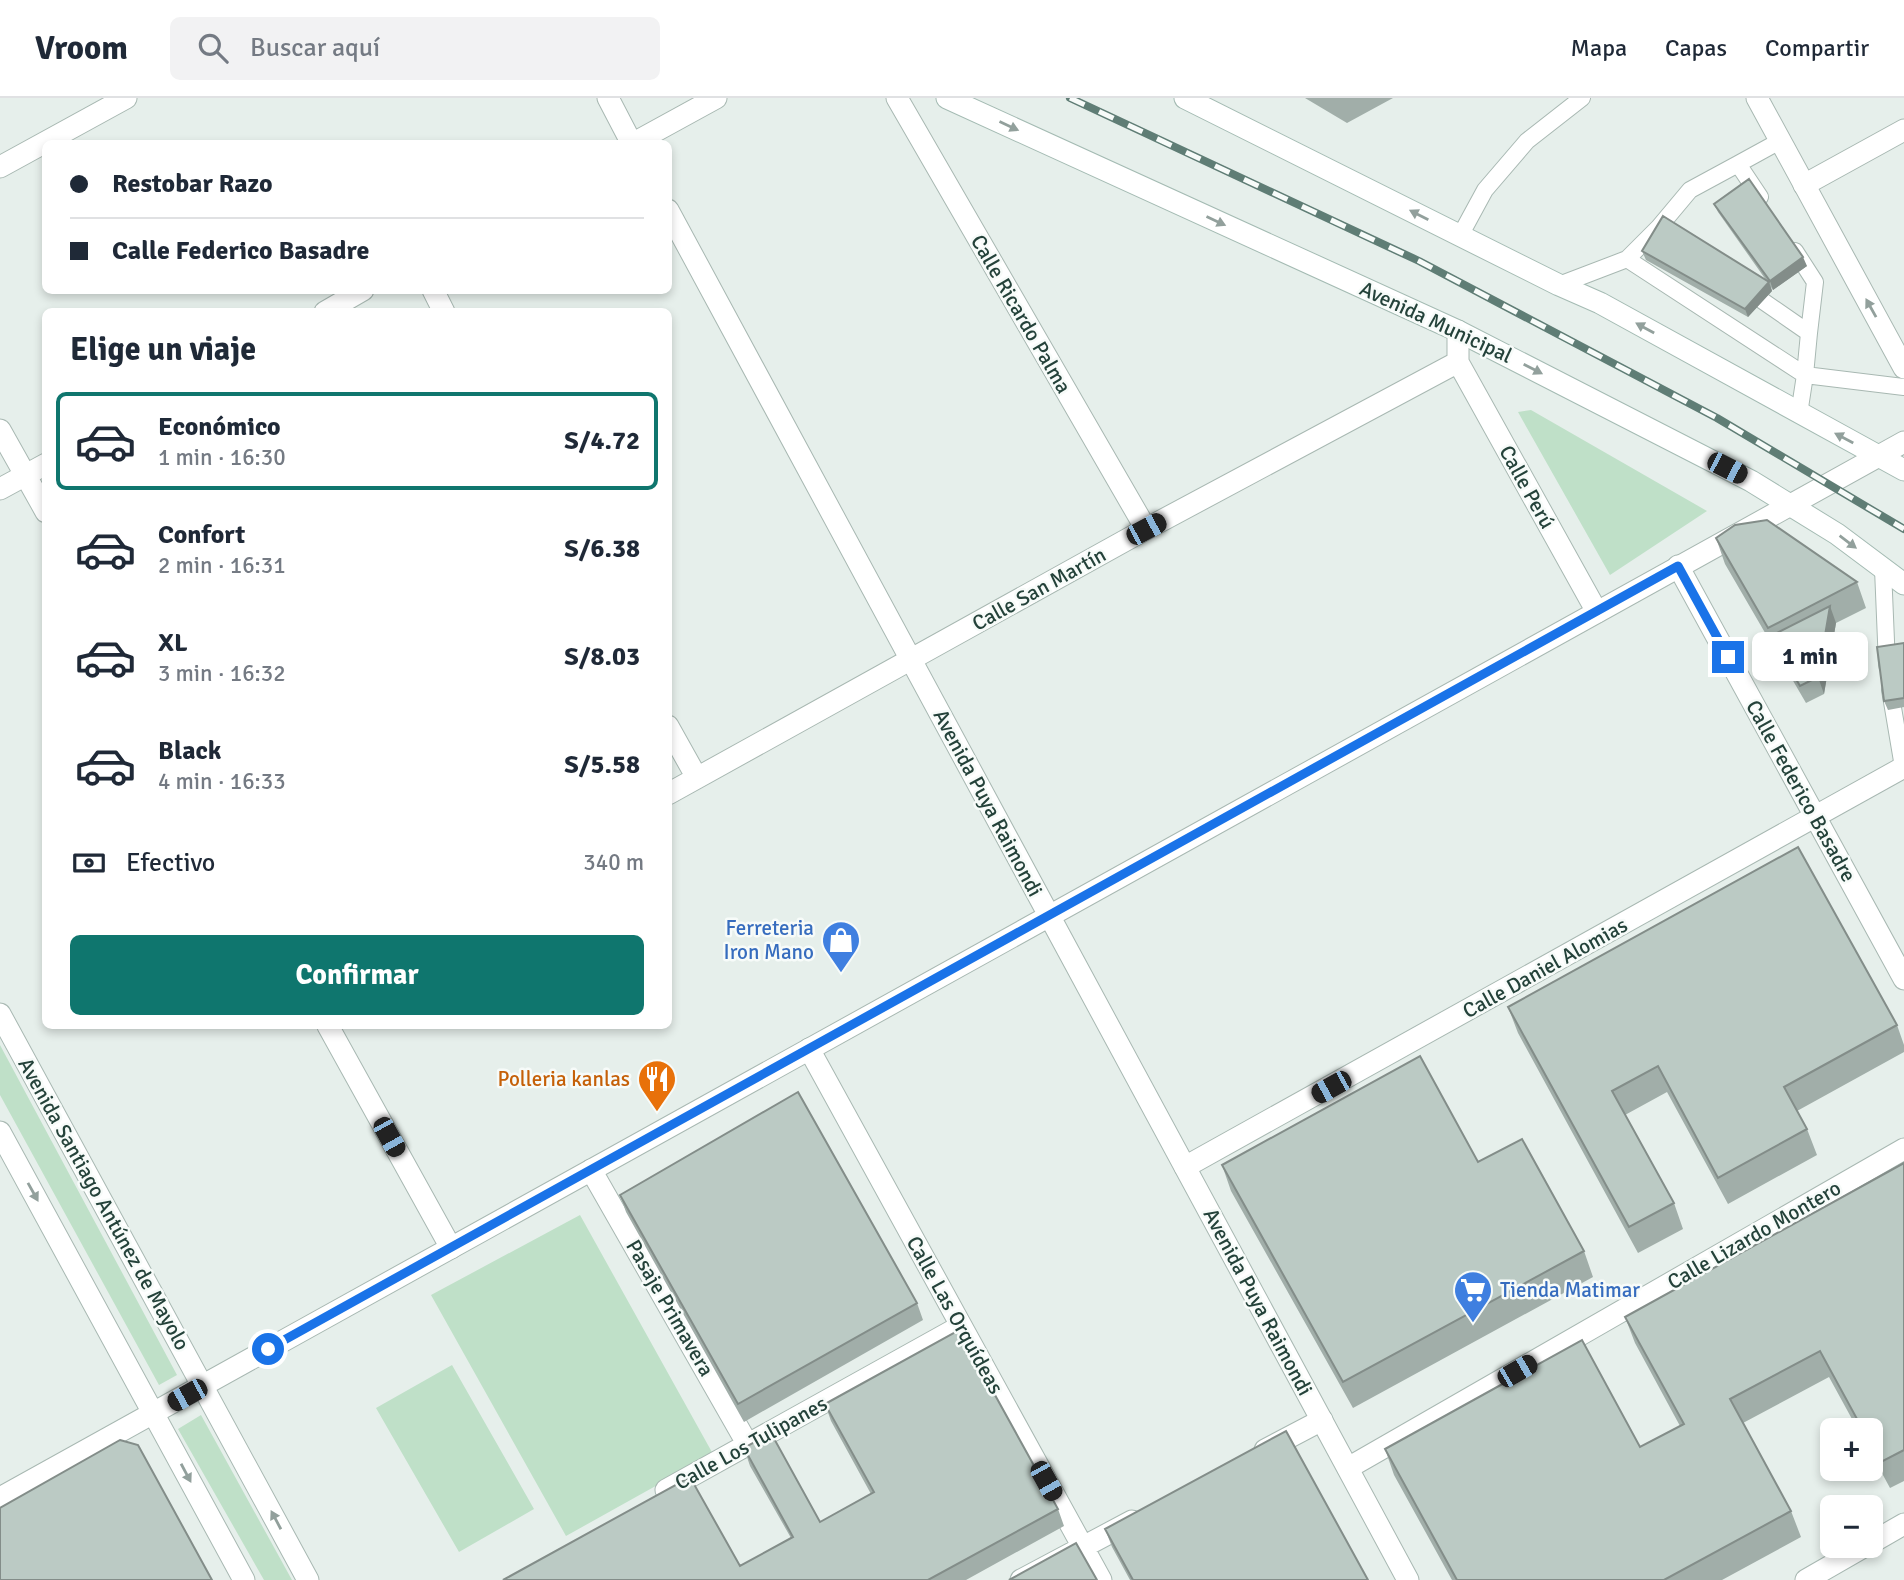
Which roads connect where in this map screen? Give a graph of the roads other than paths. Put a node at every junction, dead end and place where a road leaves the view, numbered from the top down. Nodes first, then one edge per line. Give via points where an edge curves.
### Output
1 (125, 98) edge
2 (608, 98) edge
3 (716, 98) edge
4 (897, 98) edge
5 (947, 98) edge
6 (1185, 98) edge
7 (1582, 98) edge
8 (1757, 98) edge
9 (1904, 130) edge
10 (49, 140) edge
11 (630, 140) edge
12 (638, 140) edge
13 (1780, 141) junction
14 (42, 144) edge
15 (1738, 164) junction
16 (0, 167) edge
17 (1804, 184) junction
18 (1766, 207) edge
19 (672, 217) edge
20 (1658, 227) junction
21 (1460, 236) junction
22 (1787, 239) edge
23 (1680, 242) edge
24 (1627, 259) junction
25 (1734, 280) edge
26 (1559, 285) junction
27 (356, 294) edge
28 (332, 308) edge
29 (1458, 331) junction
30 (1809, 333) junction
31 (1458, 362) junction
32 (1904, 368) edge
33 (1805, 375) junction
34 (1904, 387) edge
35 (1799, 414) junction
36 (0, 430) edge
37 (1904, 442) edge
38 (1878, 456) junction
39 (42, 466) edge
40 (1904, 470) edge
41 (25, 475) junction
42 (0, 489) edge
43 (1791, 504) junction
44 (42, 505) edge
45 (1146, 529) junction
46 (1678, 566) junction
47 (1883, 569) junction
48 (1904, 584) edge
49 (1597, 611) junction
50 (912, 660) junction
51 (672, 733) edge
52 (1904, 767) edge
53 (697, 778) junction
54 (672, 792) edge
55 (1816, 817) junction
56 (1048, 916) junction
57 (1904, 979) edge
58 (0, 1014) edge
59 (330, 1029) edge
60 (809, 1049) junction
61 (0, 1132) edge
62 (1904, 1149) edge
63 (1185, 1167) junction
64 (591, 1170) junction
65 (451, 1248) junction
66 (961, 1326) junction
67 (203, 1386) junction
68 (153, 1413) junction
69 (1322, 1419) junction
70 (748, 1445) junction
71 (1250, 1458) edge
72 (1348, 1468) junction
73 (0, 1498) edge
74 (651, 1499) edge
75 (1154, 1509) edge
76 (1904, 1524) edge
77 (1883, 1536) edge
78 (1083, 1547) junction
79 (1844, 1558) edge
80 (244, 1580) edge
81 (308, 1580) edge
82 (1021, 1580) edge
83 (1101, 1580) edge
84 (1409, 1580) edge
85 (1806, 1580) edge

1 - 10 street
2 - 11 street
3 - 12 street
4 - 45 street, Calle Ricardo Palma
5 -> 29 street, Avenida Municipal
21 -> 6 street
7 - 21 lane via 1527,141 1485,190
8 - 13 street
9 - 17 street
13 - 15 lane
13 - 17 street
14 - 16 street
15 - 18 lane
15 - 20 lane via 1690,190
32 -> 17 street
19 - 50 street, Avenida Puya Raimondi
20 - 23 lane
20 - 24 lane
21 - 26 street
22 - 30 lane via 1815,282
24 - 26 lane
24 - 33 lane
25 - 30 lane
35 -> 26 street via 1600,303
27 - 28 street
29 - 31 street
29 -> 43 street, Avenida Municipal
30 - 33 lane
31 - 45 street, Calle San Martín
31 - 49 street, Calle Perú
33 - 34 lane
33 - 35 lane
38 -> 35 street
36 - 41 street
37 - 38 street
38 - 40 street
38 - 43 street
39 - 41 street
41 - 42 street
41 - 44 street
43 - 46 street
43 -> 47 street, Avenida Municipal
45 - 50 street, Calle San Martín
46 - 49 street
46 - 55 street, Calle Federico Basadre
47 - 48 street, Avenida Municipal
47 - 52 lane via 1887,672
49 - 56 street
50 - 53 street, Calle San Martín
50 - 56 street, Avenida Puya Raimondi
51 - 53 street
52 - 55 street, Calle Daniel Alomias
53 - 54 street, Calle San Martín
55 - 57 street, Calle Federico Basadre
55 - 63 street, Calle Daniel Alomias
56 - 60 street
56 - 63 street, Avenida Puya Raimondi
58 - 67 street, Avenida Santiago Antúnez de Mayolo
59 - 65 street
60 - 64 street
60 - 66 street, Calle Las Orquídeas
61 -> 68 street
62 - 72 street, Calle Lizardo Montero
63 - 69 street, Avenida Puya Raimondi
64 - 65 street
64 - 70 street, Pasaje Primavera
65 - 67 street
66 - 70 street, Calle Los Tulipanes
66 - 78 street, Calle Las Orquídeas
67 - 68 street
81 -> 67 street, Avenida Santiago Antúnez de Mayolo
68 - 73 street
68 -> 80 street
69 - 71 street
69 - 72 street, Avenida Puya Raimondi
70 - 74 street, Calle Los Tulipanes
72 - 84 street, Avenida Puya Raimondi
75 - 78 street
76 - 77 street
78 - 82 street
78 - 83 street, Calle Las Orquídeas
79 - 85 street

